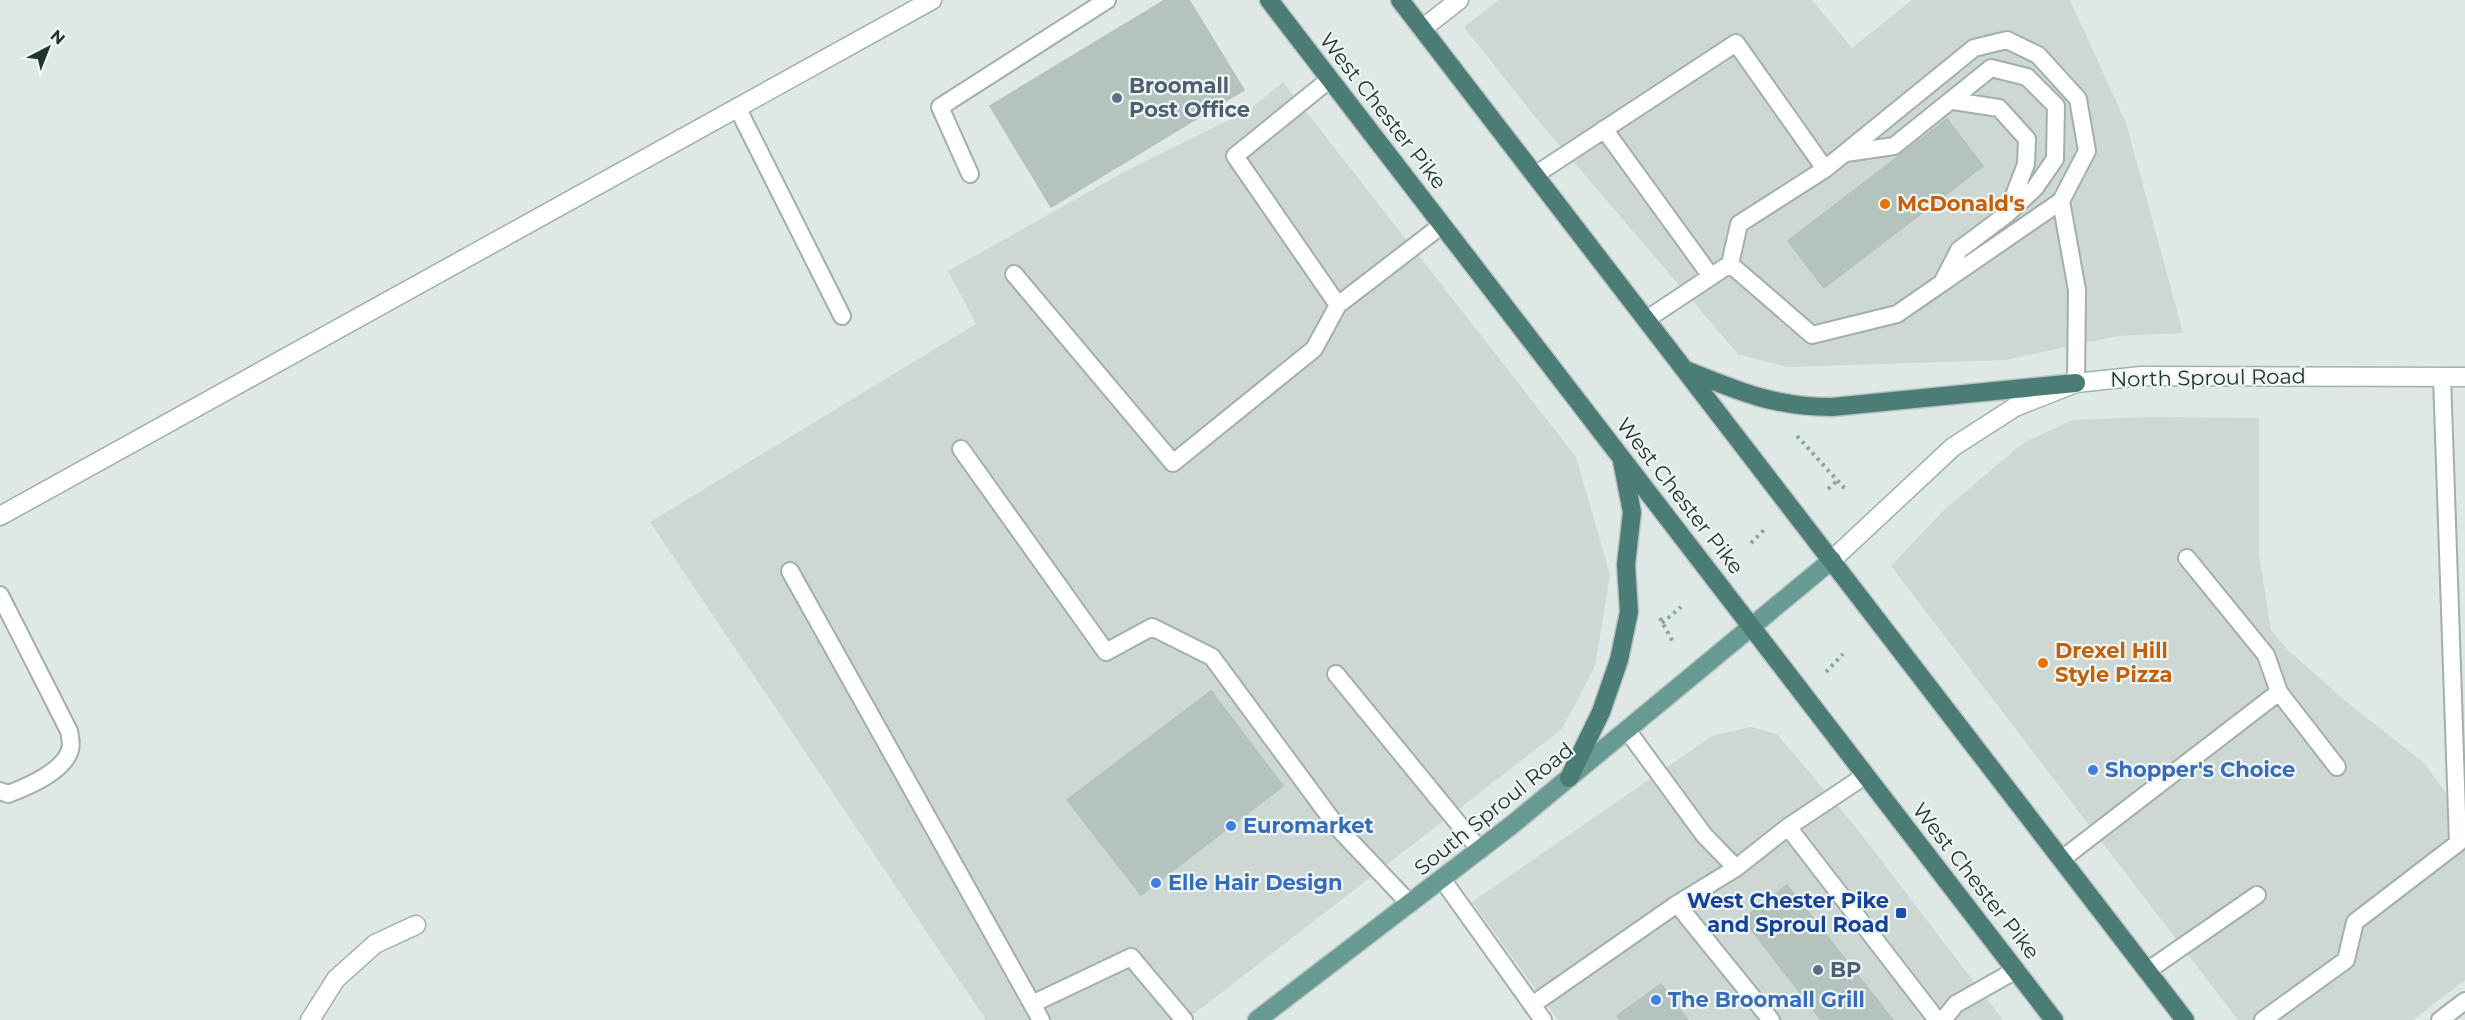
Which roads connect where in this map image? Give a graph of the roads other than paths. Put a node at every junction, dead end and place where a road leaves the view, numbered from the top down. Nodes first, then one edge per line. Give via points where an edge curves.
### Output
1 (932, 0) edge
2 (1107, 0) edge
3 (1269, 0) edge
4 (1400, 0) edge
5 (1459, 0) edge
6 (1422, 29) junction
7 (1330, 79) junction
8 (1953, 101) junction
9 (737, 107) junction
10 (1604, 129) junction
11 (1846, 153) junction
12 (1825, 169) junction
13 (970, 174) dead end
14 (1535, 175) junction
15 (2061, 201) junction
16 (2007, 214) junction
17 (1442, 225) junction
18 (1730, 264) junction
19 (1014, 274) dead end
20 (1710, 275) junction
21 (1941, 284) junction
22 (1338, 305) junction
23 (842, 316) dead end
24 (1647, 319) junction
25 (1686, 370) junction
26 (2442, 377) junction
27 (2465, 377) edge
28 (2076, 383) junction
29 (961, 449) dead end
30 (1621, 457) junction
31 (0, 516) edge
32 (2187, 558) dead end
33 (1832, 560) junction
34 (790, 571) dead end
35 (0, 595) edge
36 (1752, 626) junction
37 (1336, 674) dead end
38 (2279, 692) junction
39 (1627, 730) junction
40 (2337, 767) dead end
41 (1866, 775) junction
42 (1569, 778) junction
43 (0, 791) edge
44 (1788, 827) junction
45 (1480, 850) junction
46 (2062, 859) junction
47 (1736, 868) junction
48 (1442, 879) junction
49 (2257, 895) dead end
50 (1410, 904) junction
51 (1677, 904) junction
52 (417, 925) dead end
53 (2016, 970) junction
54 (2147, 971) junction
55 (2465, 1001) edge
56 (1032, 1004) junction
57 (1532, 1005) junction
58 (310, 1020) edge
59 (1041, 1020) edge
60 (1184, 1020) edge
61 (1257, 1020) edge
62 (1543, 1020) edge
63 (1770, 1020) edge
64 (1936, 1020) edge
65 (1943, 1020) edge
66 (2054, 1020) edge
67 (2185, 1020) edge
68 (2263, 1020) edge
69 (2440, 1020) edge

1 - 9 street
2 - 13 lane via 940,107
3 - 7 highway, West Chester Pike
4 - 6 highway
5 - 6 street
6 - 14 highway
7 - 17 highway, West Chester Pike
7 - 22 lane via 1235,156
8 - 11 lane via 1894,146
8 - 16 lane via 1999,108 2027,140 2026,164
8 - 16 lane via 1991,68 2026,77 2056,106 2055,159 2035,188
9 - 23 lane
9 - 31 street
10 - 12 lane via 1736,43
10 - 14 lane
10 - 20 lane
11 - 12 lane
11 - 15 lane via 1974,48 2007,40 2038,55 2078,99 2087,151
12 - 18 lane via 1739,224
14 - 24 highway
15 - 21 lane
15 - 28 lane via 2077,290
16 - 21 lane via 1959,250
17 - 22 lane
17 - 30 highway, West Chester Pike
18 - 20 lane
18 - 21 lane via 1812,335 1897,315
19 - 22 lane via 1173,463 1314,349
20 - 24 lane
24 - 25 highway
25 - 28 highway via 1758,398 1805,407
25 - 33 highway
26 - 27 street, North Sproul Road
26 - 28 street, North Sproul Road via 2141,376
26 - 68 lane via 2458,843 2355,922 2346,960
28 - 33 street, North Sproul Road via 2015,407 1953,447
29 - 50 lane via 1106,652 1152,627 1212,657 1338,828
30 - 36 highway, West Chester Pike
30 - 42 highway via 1632,512 1626,565 1629,612 1619,660 1601,712
32 - 38 lane via 2265,655
33 - 36 main road, South Sproul Road
33 - 46 highway
34 - 56 lane
35 - 43 lane via 69,731 71,748 65,761 31,786 8,794
36 - 39 main road, South Sproul Road
36 - 41 highway, West Chester Pike
37 - 45 lane
38 - 40 lane
38 - 46 lane
39 - 42 main road, South Sproul Road
39 - 47 lane via 1704,835
41 - 44 lane
41 - 53 highway, West Chester Pike
42 - 45 main road, South Sproul Road
44 - 47 lane
44 - 64 lane
45 - 48 main road, South Sproul Road
46 - 54 highway
47 - 51 lane
48 - 50 main road, South Sproul Road
48 - 57 lane
49 - 54 lane
50 - 61 main road, South Sproul Road
51 - 57 lane
51 - 63 lane
52 - 58 street via 375,944 336,980
53 - 65 lane via 1956,1004
53 - 66 highway, West Chester Pike
54 - 67 highway
55 - 69 lane
56 - 59 lane
56 - 60 lane via 1131,957
57 - 62 lane

